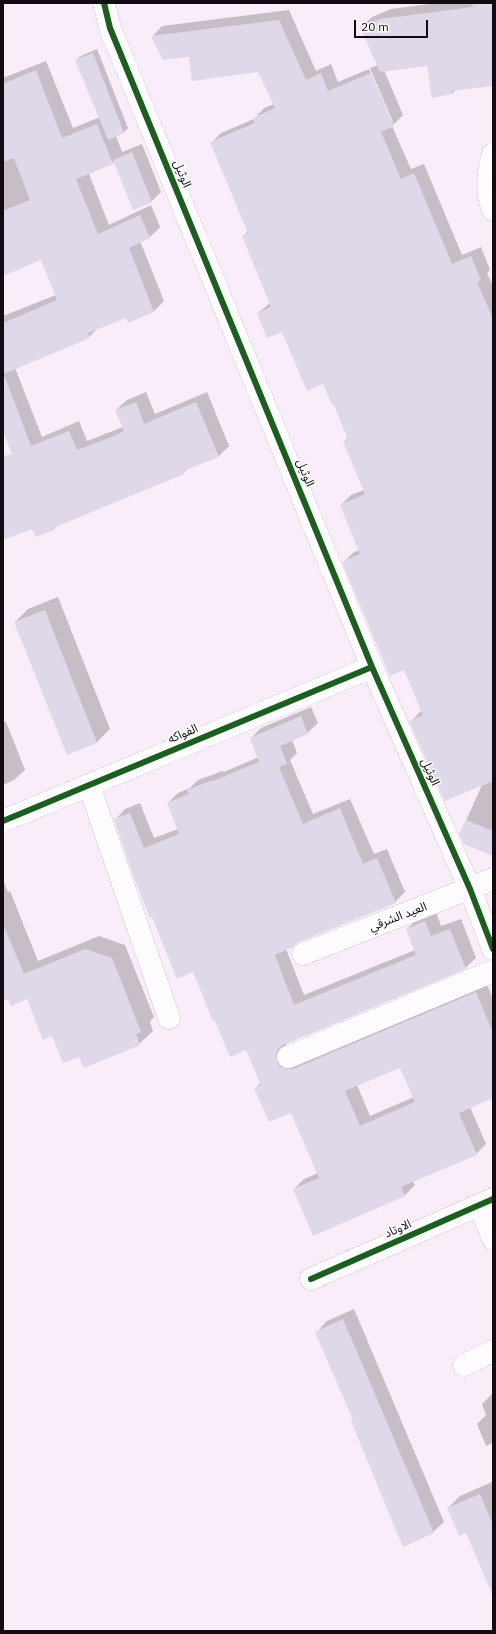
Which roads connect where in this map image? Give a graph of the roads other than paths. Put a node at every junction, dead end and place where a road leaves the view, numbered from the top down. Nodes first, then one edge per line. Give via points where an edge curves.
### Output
1 (104, 3) edge
2 (493, 154) edge
3 (493, 210) edge
4 (372, 667) junction
5 (89, 785) junction
6 (3, 821) edge
7 (493, 879) edge
8 (470, 889) junction
9 (493, 949) edge
10 (303, 954) dead end
11 (493, 971) edge
12 (169, 1018) dead end
13 (288, 1057) dead end
14 (486, 1202) edge
15 (493, 1239) edge
16 (311, 1279) dead end
17 (493, 1351) edge
18 (464, 1365) dead end

1 - 4 street, الوثيل via 110,28
2 - 3 street via 488,172 489,200
4 - 5 street, الفواكه
4 - 8 street, الوثيل
5 - 6 street, الفواكه
5 - 12 street
7 - 8 street, العيد الشرقي
8 - 9 street, الوثيل
8 - 10 street, العيد الشرقي
11 - 13 street
14 - 15 street
14 - 16 street, الاوتاد
17 - 18 street

